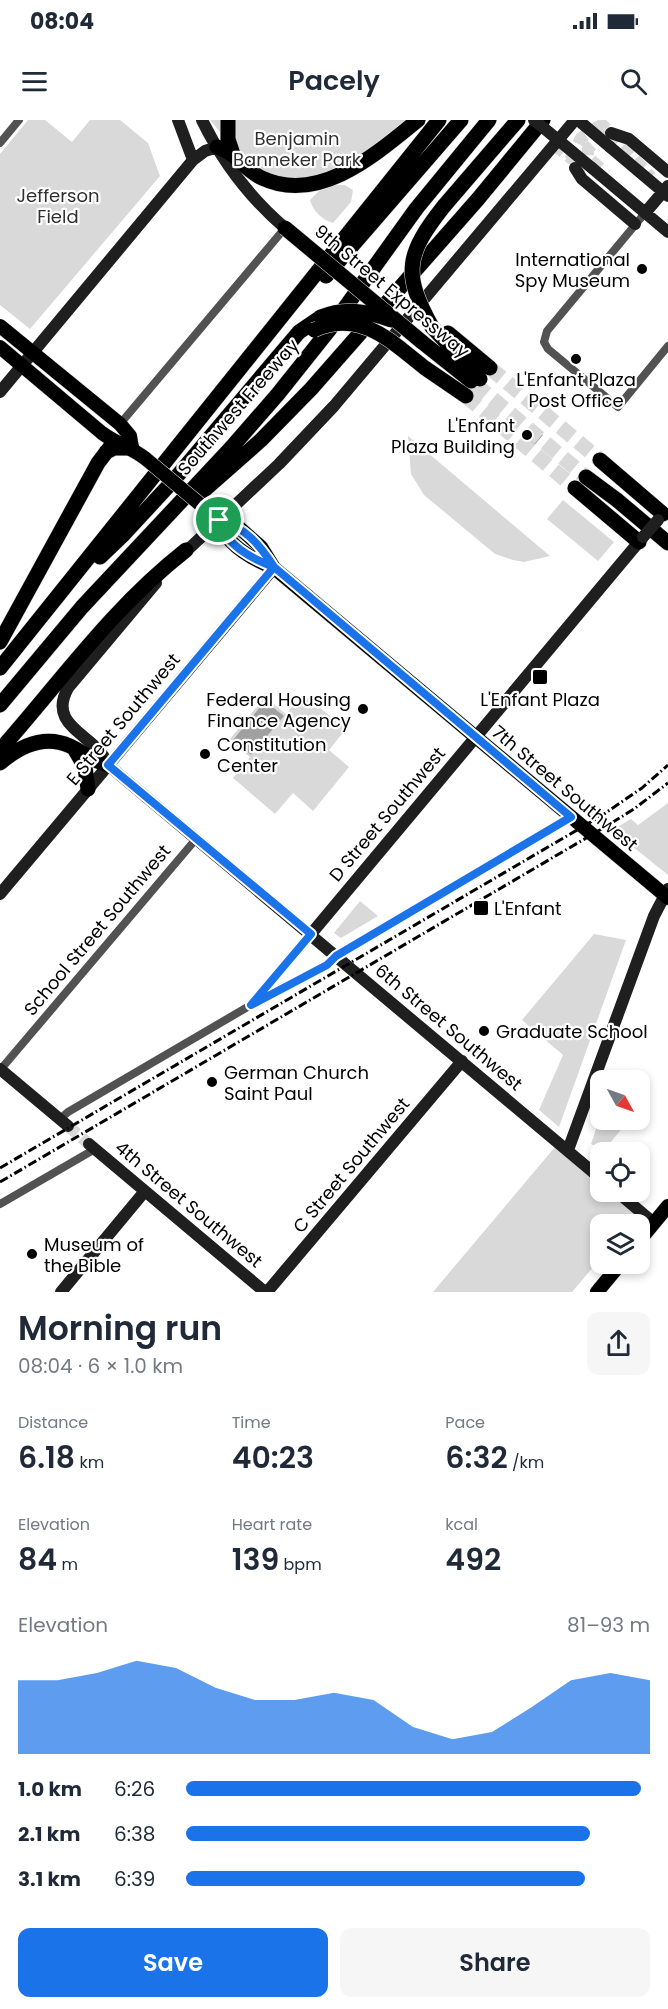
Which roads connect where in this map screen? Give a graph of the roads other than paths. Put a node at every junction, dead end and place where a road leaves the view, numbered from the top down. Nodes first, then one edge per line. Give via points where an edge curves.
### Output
1 (19, 120) edge
2 (178, 120) edge
3 (202, 120) edge
4 (228, 120) edge
5 (418, 120) edge
6 (439, 120) edge
7 (461, 120) edge
8 (489, 120) edge
9 (518, 120) edge
10 (534, 120) edge
11 (543, 120) edge
12 (554, 120) edge
13 (577, 120) edge
14 (611, 133) tunnel mouth
15 (0, 143) edge
16 (217, 147) junction
17 (233, 154) junction
18 (193, 160) junction
19 (574, 168) tunnel mouth
20 (668, 172) edge
21 (666, 191) edge
22 (478, 199) junction
23 (645, 213) junction
24 (635, 224) junction
25 (285, 228) junction
26 (668, 232) edge
27 (399, 323) junction
28 (318, 324) junction
29 (0, 326) edge
30 (668, 346) edge
31 (0, 347) edge
32 (33, 352) junction
33 (22, 365) junction
34 (229, 382) junction
35 (478, 382) junction
36 (51, 390) junction
37 (0, 392) edge
38 (120, 424) junction
39 (110, 447) junction
40 (132, 448) junction
41 (588, 474) junction
42 (663, 514) edge
43 (219, 520) junction
44 (641, 540) junction
45 (668, 543) edge
46 (186, 550) junction
47 (132, 555) junction
48 (274, 567) junction
49 (59, 595) junction
50 (0, 642) edge
51 (0, 668) edge
52 (0, 705) edge
53 (475, 737) junction
54 (73, 748) junction
55 (0, 750) edge
56 (0, 763) edge
57 (108, 765) junction
58 (88, 789) junction
59 (571, 817) junction
60 (196, 838) junction
61 (0, 894) edge
62 (667, 894) edge
63 (311, 934) junction
64 (336, 956) junction
65 (251, 1005) junction
66 (462, 1061) junction
67 (0, 1069) edge
68 (64, 1122) joint
69 (92, 1146) joint
70 (568, 1150) junction
71 (590, 1169) edge
72 (145, 1191) junction
73 (629, 1202) edge
74 (0, 1203) edge
75 (668, 1206) edge
76 (654, 1223) junction
77 (650, 1228) edge
78 (612, 1274) edge
79 (61, 1292) edge
80 (266, 1292) edge
81 (597, 1292) edge

1 - 15 street
2 - 18 street
3 - 16 street
4 - 17 highway
5 - 17 highway via 357,164 311,185 286,186 269,181
6 - 34 highway, Southwest Freeway
7 - 34 highway
8 - 47 highway, Southwest Freeway via 416,208 290,380
9 - 35 highway, bridge via 444,206 414,253 412,278 418,302
10 - 23 street, bridge
11 - 22 highway
12 - 22 highway
13 - 21 street, bridge
13 - 43 street, 6th Street Southwest via 334,406
14 - 20 street via 628,139
16 - 17 highway
16 - 18 street
16 - 25 street via 246,190
18 - 32 street
19 - 24 street
21 - 23 street
22 - 47 highway via 286,415
23 - 24 street
23 - 26 street
24 - 30 street via 547,331 544,342 618,407
25 - 27 highway, 9th Street Expressway, bridge
25 - 38 street
27 - 28 highway, bridge via 355,310 335,312
27 - 35 highway, 9th Street Expressway, bridge
28 - 35 highway, bridge via 362,325 378,332 425,368
28 - 49 highway via 251,389 124,534
29 - 32 main road, 7th Street Southwest
31 - 33 main road
32 - 33 street
32 - 38 main road, 7th Street Southwest
33 - 36 main road
33 - 37 street
34 - 49 highway, Southwest Freeway
36 - 38 main road via 78,402 102,421
36 - 39 main road
38 - 40 main road, 7th Street Southwest via 130,436
39 - 40 highway
39 - 50 highway
40 - 43 main road, 7th Street Southwest, bridge
41 - 42 highway
41 - 44 highway
41 - 45 highway
42 - 44 street, D Street Southwest, bridge
43 - 46 street, 6th Street Southwest
43 - 48 main road, 7th Street Southwest via 235,524 261,547
44 - 53 street, D Street Southwest
46 - 55 highway via 120,609
46 - 57 street, 6th Street Southwest via 64,696 64,717 102,753
47 - 52 highway, Southwest Freeway via 82,607
48 - 53 main road, 7th Street Southwest
48 - 57 street, E Street Southwest
49 - 51 highway, Southwest Freeway
53 - 59 main road, 7th Street Southwest
53 - 63 street, D Street Southwest
54 - 56 highway via 48,741 34,742
54 - 57 highway
54 - 58 highway via 83,762
57 - 58 street, E Street Southwest
57 - 60 street, 6th Street Southwest
58 - 61 street, E Street Southwest
59 - 62 main road, 7th Street Southwest
59 - 64 street
60 - 63 street, 6th Street Southwest
60 - 67 street, School Street Southwest
62 - 70 street via 654,916
63 - 64 street, 6th Street Southwest
63 - 65 street, D Street Southwest
64 - 65 street via 327,965
64 - 66 street, 6th Street Southwest
65 - 68 street via 68,1112
66 - 70 street, 6th Street Southwest
66 - 80 street, C Street Southwest
67 - 68 street
69 - 72 street, 4th Street Southwest
69 - 74 street
70 - 71 street, 6th Street Southwest
72 - 79 street
72 - 80 street, 4th Street Southwest
73 - 76 street
75 - 76 main road
76 - 77 main road
78 - 81 main road

